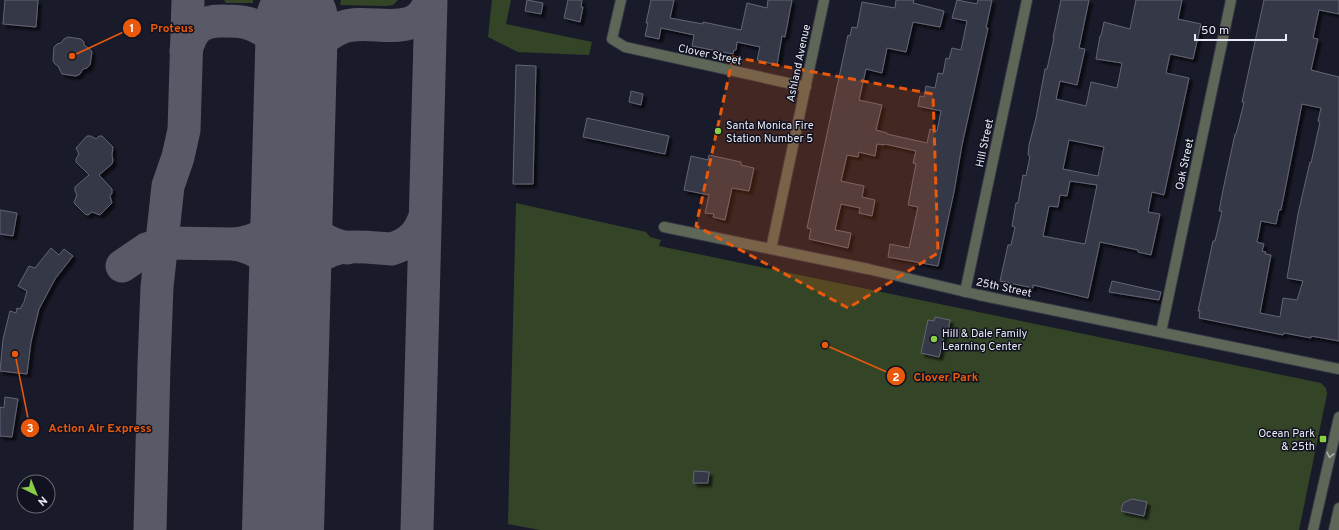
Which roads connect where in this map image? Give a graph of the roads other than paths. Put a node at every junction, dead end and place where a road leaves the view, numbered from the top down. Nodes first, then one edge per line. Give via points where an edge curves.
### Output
1 (621, 0) edge
2 (824, 0) edge
3 (1027, 0) edge
4 (1231, 0) edge
5 (806, 87) junction
6 (664, 227) dead end
7 (771, 249) junction
8 (965, 292) junction
9 (1161, 332) junction
10 (1339, 369) edge
11 (1339, 418) edge
12 (1339, 508) edge
13 (1313, 530) edge
14 (1334, 530) edge

1 - 5 street, Clover Street via 612,39 625,47
2 - 5 street, Ashland Avenue
3 - 8 street, Hill Street
4 - 9 street, Oak Street
5 - 7 street, Ashland Avenue
6 - 7 street, 25th Street
7 - 8 street, 25th Street
8 - 9 street, 25th Street
9 - 10 street, 25th Street
11 -> 13 street
12 - 14 street

